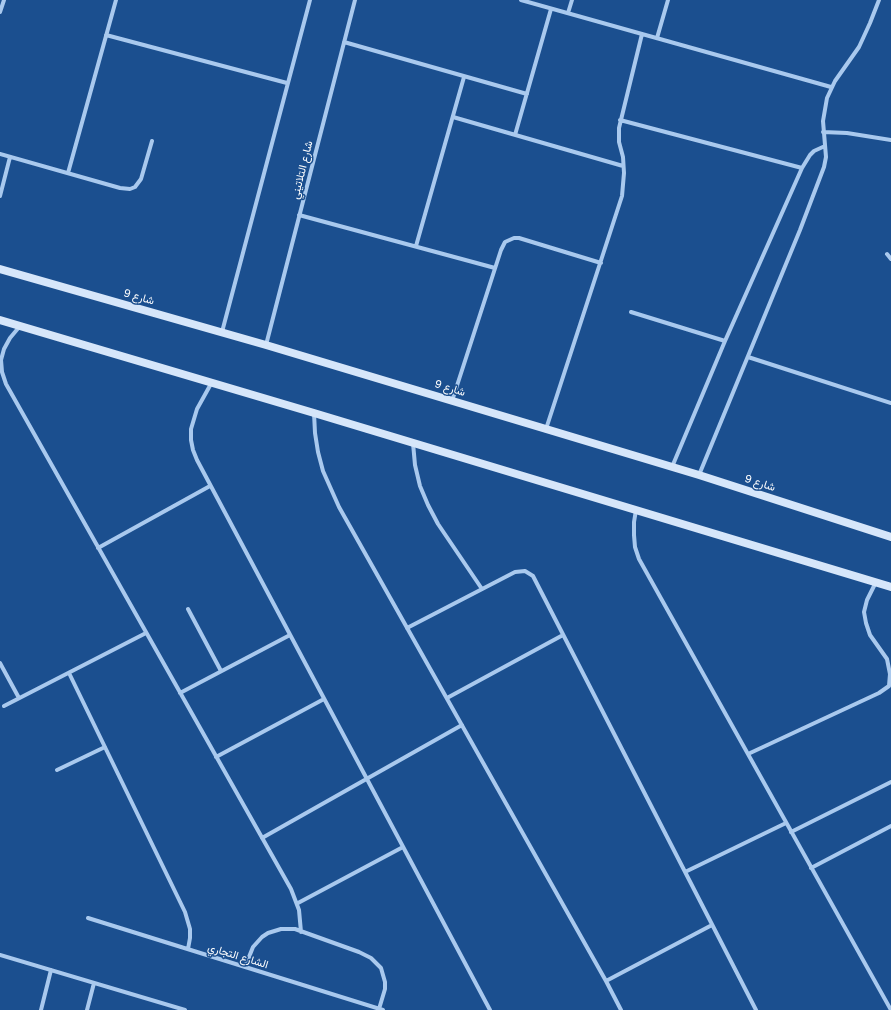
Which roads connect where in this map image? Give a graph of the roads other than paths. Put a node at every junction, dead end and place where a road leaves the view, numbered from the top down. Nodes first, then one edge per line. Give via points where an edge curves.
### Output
1 (4, 0) edge
2 (116, 0) edge
3 (310, 0) edge
4 (354, 0) edge
5 (521, 0) edge
6 (572, 0) edge
7 (668, 0) edge
8 (879, 0) edge
9 (551, 9) junction
10 (0, 12) edge
11 (568, 13) junction
12 (642, 34) junction
13 (106, 35) junction
14 (657, 38) junction
15 (344, 42) junction
16 (464, 77) junction
17 (288, 83) junction
18 (831, 87) junction
19 (527, 94) junction
20 (453, 117) junction
21 (620, 120) junction
22 (824, 132) junction
23 (515, 135) junction
24 (891, 140) edge
25 (152, 141) dead end
26 (825, 146) junction
27 (0, 154) edge
28 (10, 157) junction
29 (623, 166) junction
30 (802, 168) junction
31 (68, 173) junction
32 (0, 196) edge
33 (300, 215) junction
34 (416, 246) junction
35 (886, 254) dead end
36 (891, 259) edge
37 (600, 263) junction
38 (495, 268) junction
39 (0, 269) edge
40 (631, 312) dead end
41 (0, 320) edge
42 (21, 326) junction
43 (222, 332) junction
44 (725, 341) junction
45 (266, 345) junction
46 (748, 357) junction
47 (212, 382) junction
48 (452, 401) junction
49 (891, 403) edge
50 (314, 412) junction
51 (546, 429) junction
52 (412, 443) junction
53 (672, 467) junction
54 (699, 475) junction
55 (210, 486) junction
56 (636, 510) junction
57 (891, 537) edge
58 (98, 548) junction
59 (876, 582) junction
60 (891, 587) edge
61 (482, 589) junction
62 (188, 609) dead end
63 (408, 628) junction
64 (146, 633) junction
65 (290, 635) junction
66 (563, 635) junction
67 (0, 664) edge
68 (221, 671) junction
69 (69, 672) junction
70 (180, 693) junction
71 (19, 698) junction
72 (446, 698) junction
73 (324, 699) junction
74 (4, 706) dead end
75 (462, 725) junction
76 (105, 747) junction
77 (748, 754) junction
78 (216, 758) junction
79 (57, 770) dead end
80 (366, 778) junction
81 (891, 782) edge
82 (786, 822) junction
83 (891, 826) edge
84 (791, 832) junction
85 (262, 838) junction
86 (403, 847) junction
87 (812, 868) junction
88 (685, 872) junction
89 (298, 903) junction
90 (88, 918) dead end
91 (712, 926) junction
92 (301, 932) junction
93 (188, 950) junction
94 (0, 955) edge
95 (245, 967) junction
96 (51, 970) junction
97 (606, 981) junction
98 (94, 983) junction
99 (889, 1001) edge
100 (381, 1009) edge
101 (41, 1010) edge
102 (87, 1010) edge
103 (185, 1010) edge
104 (490, 1010) edge
105 (621, 1010) edge
106 (756, 1010) edge
107 (891, 1010) edge

1 - 10 street
2 - 13 street
3 - 17 street
4 - 15 street, شارع التلاتيني
5 - 9 street
6 - 11 street
7 - 14 street
8 - 18 street via 859,47
9 - 11 street
9 - 19 street
11 - 12 street
12 - 14 street
12 - 21 street
13 - 17 street
13 - 31 street
14 - 18 street
15 - 16 street
15 - 33 street, شارع التلاتيني
16 - 19 street
16 - 20 street
17 - 43 street
18 - 22 street via 824,109
19 - 23 street
20 - 23 street
20 - 34 street
21 - 29 street via 618,135
21 - 30 street
22 - 24 street
22 - 26 street
23 - 29 street
25 - 31 street via 141,180 130,189
26 - 30 street via 814,151
26 - 46 street via 824,167
27 - 28 street
28 - 31 street
28 - 32 street
29 - 37 street via 622,196
30 - 44 street
33 - 34 street
33 - 45 street, شارع التلاتيني
34 - 38 street
35 - 36 street
37 - 38 street via 514,238 502,246
37 - 51 street
38 - 48 street
39 - 43 main road, شارع 9
40 - 44 street
41 - 42 main road
42 - 47 main road
42 - 58 street via 10,338 1,360 6,384
43 - 45 main road, شارع 9
44 - 53 street
45 - 48 main road, شارع 9
46 - 49 street
46 - 54 street
47 - 50 main road
47 - 55 street via 193,419 191,440 197,460
48 - 51 main road, شارع 9
50 - 52 main road
50 - 63 street via 318,452 330,489
51 - 53 main road, شارع 9
52 - 56 main road
52 - 61 street via 420,486 428,506
53 - 54 main road, شارع 9
54 - 57 main road, شارع 9
55 - 58 street
55 - 65 street
56 - 59 main road
56 - 77 street via 634,535 639,559
58 - 64 street
59 - 60 main road
59 - 77 street via 864,612 870,635 886,659 890,674 889,686
61 - 63 street
61 - 66 street via 515,572 529,573
62 - 68 street
63 - 72 street
64 - 69 street
64 - 70 street
65 - 68 street
65 - 73 street
66 - 72 street
66 - 88 street
67 - 71 street
68 - 70 street
69 - 71 street
69 - 76 street
70 - 78 street
71 - 74 street
72 - 75 street
73 - 78 street
73 - 80 street
75 - 80 street
75 - 97 street
76 - 79 street
76 - 93 street via 188,920
77 - 82 street
78 - 85 street
80 - 85 street
80 - 86 street
81 - 84 street
82 - 84 street
82 - 88 street
83 - 87 street
84 - 87 street
85 - 89 street
86 - 89 street
86 - 104 street
87 - 99 street
88 - 91 street
89 - 92 street
90 - 93 street, الشارع التجاري
91 - 97 street
91 - 106 street
92 - 95 street via 288,928 268,933 253,947
92 - 100 street via 372,958 381,968 385,982
93 - 95 street, الشارع التجاري
94 - 96 street
95 - 100 street, الشارع التجاري
96 - 98 street
96 - 101 street
97 - 105 street
98 - 102 street
98 - 103 street
99 - 107 street

